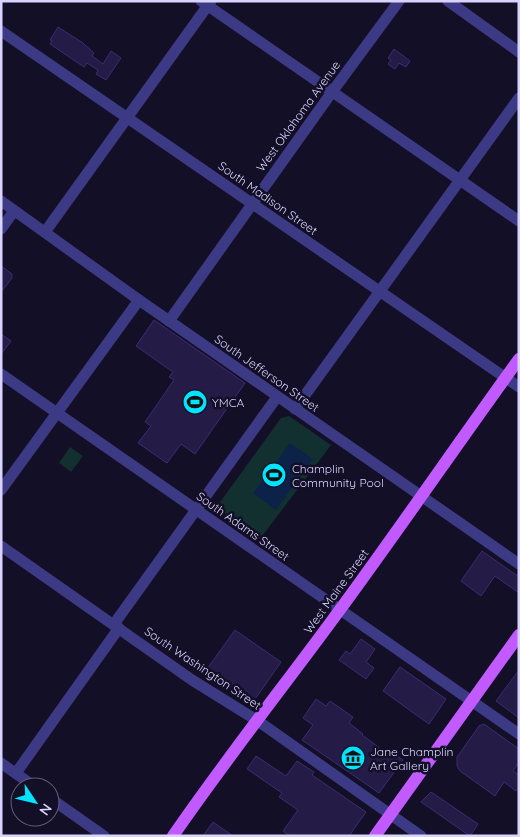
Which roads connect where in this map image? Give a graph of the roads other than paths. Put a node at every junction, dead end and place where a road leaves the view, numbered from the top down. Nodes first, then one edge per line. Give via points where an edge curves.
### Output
1 (399, 1) edge
2 (448, 1) edge
3 (206, 3) edge
4 (1, 31) edge
5 (519, 52) edge
6 (332, 92) junction
7 (519, 98) edge
8 (127, 117) junction
9 (460, 180) junction
10 (1, 201) edge
11 (252, 204) junction
12 (14, 211) junction
13 (519, 221) edge
14 (1, 229) edge
15 (45, 232) junction
16 (380, 291) junction
17 (139, 300) junction
18 (169, 321) junction
19 (519, 359) edge
20 (1, 374) edge
21 (505, 378) junction
22 (519, 387) edge
23 (277, 397) junction
24 (295, 409) junction
25 (56, 412) junction
26 (1, 490) edge
27 (420, 496) junction
28 (197, 510) junction
29 (1, 546) edge
30 (519, 564) edge
31 (341, 608) junction
32 (116, 626) junction
33 (519, 635) edge
34 (471, 700) junction
35 (258, 721) junction
36 (519, 734) edge
37 (1, 763) edge
38 (16, 774) junction
39 (20, 777) edge
40 (60, 805) edge
41 (390, 814) junction
42 (104, 836) edge
43 (173, 836) edge
44 (375, 836) edge
45 (421, 836) edge

1 - 6 street, West Oklahoma Avenue
2 - 5 street
3 - 6 street
3 - 8 street
4 - 8 street, South Madison Street
6 - 9 street
6 - 11 street, West Oklahoma Avenue
7 - 9 street
8 - 11 street, South Madison Street
8 - 15 street
9 - 13 street
9 - 16 street
10 - 12 street, South Jefferson Street
11 - 16 street, South Madison Street
11 - 18 street, West Oklahoma Avenue
12 - 14 street
12 - 15 street, South Jefferson Street
15 - 17 street, South Jefferson Street
16 - 21 street, South Madison Street
16 - 24 street
17 - 18 street, South Jefferson Street
17 - 25 street
18 - 23 street, South Jefferson Street
19 - 21 main road, West Maine Street
20 - 25 street, South Adams Street
21 - 22 street, South Madison Street
21 - 27 main road, West Maine Street
23 - 24 street, South Jefferson Street
23 - 28 street
24 - 27 street, South Jefferson Street
25 - 26 street
25 - 28 street, South Adams Street
27 - 30 street, South Jefferson Street
27 - 31 main road, West Maine Street
28 - 31 street, South Adams Street
28 - 32 street
29 - 32 street, South Washington Street
31 - 34 street, South Adams Street
31 - 35 main road, West Maine Street
32 - 35 street, South Washington Street via 192,680
32 - 38 street
33 - 34 main road
34 - 36 street, South Adams Street
34 - 41 main road
35 - 41 street, South Washington Street
35 - 43 main road, West Maine Street via 209,782
37 - 38 street
38 - 39 street
40 - 42 street
41 - 44 main road
41 - 45 street, South Washington Street

